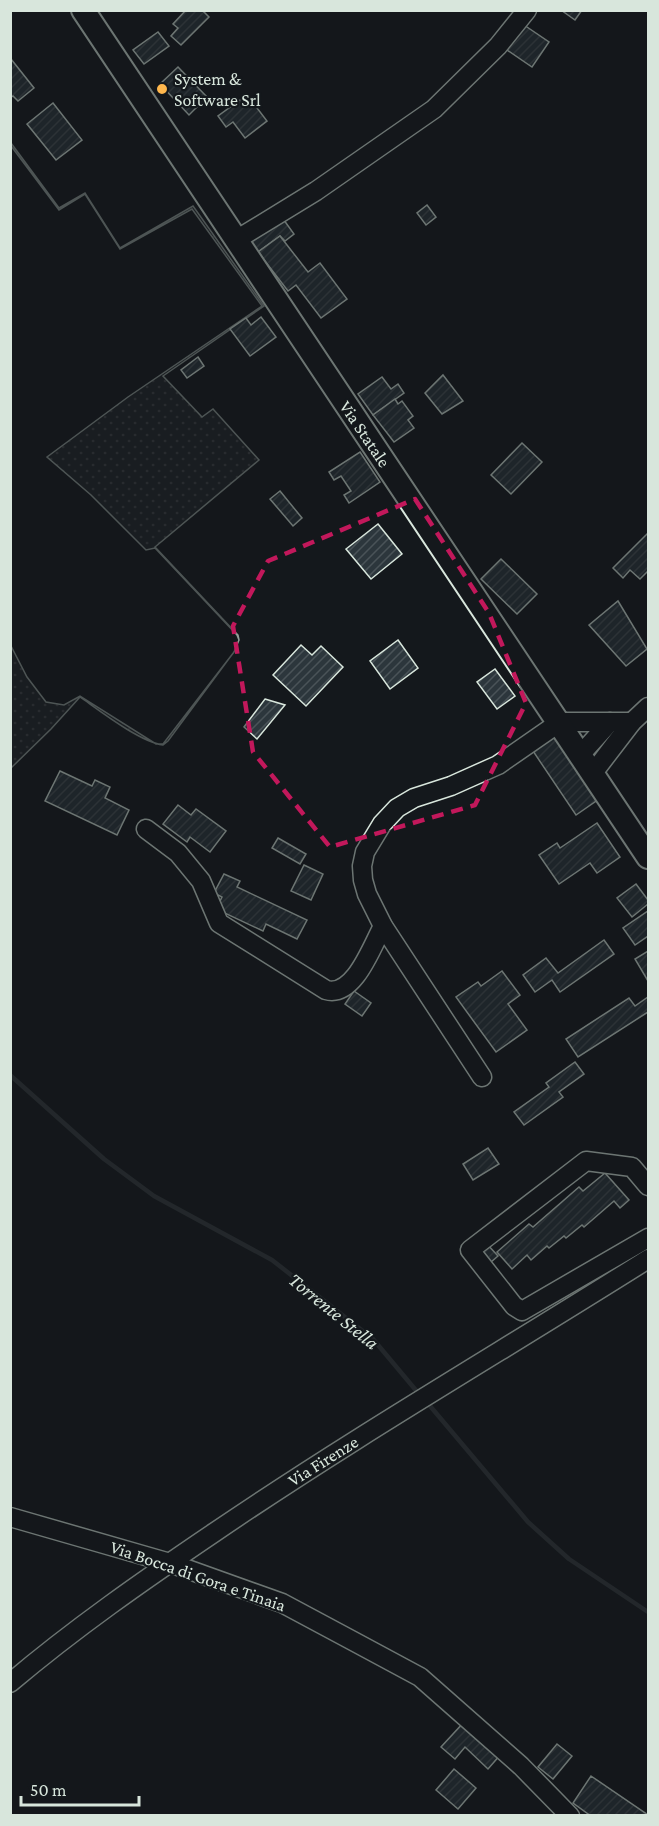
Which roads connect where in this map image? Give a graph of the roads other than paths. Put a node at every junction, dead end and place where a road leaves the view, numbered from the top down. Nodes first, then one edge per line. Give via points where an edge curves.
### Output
1 (83, 10) edge
2 (527, 10) edge
3 (236, 240) junction
4 (648, 707) edge
5 (560, 722) junction
6 (610, 722) junction
7 (632, 722) junction
8 (587, 764) junction
9 (146, 829) dead end
10 (648, 857) edge
11 (383, 926) junction
12 (482, 1077) dead end
13 (648, 1186) edge
14 (648, 1238) edge
15 (648, 1259) edge
16 (10, 1517) edge
17 (170, 1563) junction
18 (10, 1683) edge
19 (570, 1815) edge

1 - 3 main road, Via Statale
2 - 3 street via 498,46 434,109 316,191
3 - 5 main road, Via Statale
4 - 7 street
5 - 6 street
5 - 8 main road, Via Statale
5 - 11 street via 498,765 414,798 382,824 362,866 367,894
6 - 7 street
6 - 8 street
7 - 8 street
8 - 10 main road, Via Statale
9 - 11 street via 178,853 201,881 219,923 326,990 350,984
11 - 12 street
13 - 14 street via 632,1167 586,1161 470,1250 522,1311
15 - 17 street, Via Firenze via 280,1488
16 - 17 street, Via Bocca di Gora e Tinaia
17 - 18 street, Via Firenze via 59,1642
17 - 19 street, Via Bocca di Gora e Tinaia via 282,1603 420,1677

